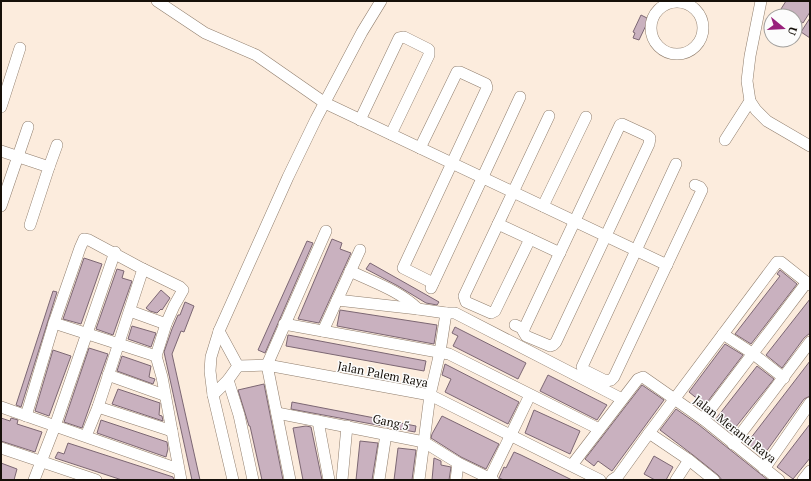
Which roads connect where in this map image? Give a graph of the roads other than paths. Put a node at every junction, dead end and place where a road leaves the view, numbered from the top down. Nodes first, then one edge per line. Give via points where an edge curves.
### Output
1 (157, 1) edge
2 (382, 1) edge
3 (761, 1) edge
4 (694, 4) edge
5 (20, 48) dead end
6 (520, 97) dead end
7 (750, 101) junction
8 (325, 103) junction
9 (1, 107) edge
10 (549, 116) dead end
11 (586, 117) dead end
12 (360, 120) junction
13 (28, 127) dead end
14 (391, 134) junction
15 (725, 140) dead end
16 (57, 145) dead end
17 (810, 146) edge
18 (420, 148) junction
19 (1, 151) edge
20 (18, 157) junction
21 (452, 163) junction
22 (676, 164) dead end
23 (49, 167) junction
24 (483, 178) junction
25 (695, 185) dead end
26 (512, 192) junction
27 (1, 206) edge
28 (543, 206) junction
29 (575, 221) junction
30 (498, 224) junction
31 (30, 225) dead end
32 (326, 231) dead end
33 (606, 236) junction
34 (530, 239) junction
35 (360, 250) dead end
36 (636, 250) junction
37 (115, 252) junction
38 (560, 253) junction
39 (667, 265) junction
40 (143, 269) junction
41 (350, 271) junction
42 (808, 283) edge
43 (337, 300) junction
44 (418, 309) junction
45 (130, 312) junction
46 (446, 313) junction
47 (54, 323) junction
48 (166, 324) junction
49 (284, 324) junction
50 (219, 331) junction
51 (323, 331) junction
52 (87, 333) junction
53 (723, 334) junction
54 (810, 342) edge
55 (118, 344) junction
56 (440, 352) junction
57 (752, 353) junction
58 (156, 356) junction
59 (267, 365) junction
60 (238, 366) junction
61 (108, 375) junction
62 (784, 378) junction
63 (228, 380) junction
64 (164, 395) junction
65 (213, 395) junction
66 (430, 395) junction
67 (530, 395) junction
68 (622, 399) junction
69 (674, 399) junction
70 (810, 403) edge
71 (1, 407) edge
72 (98, 407) junction
73 (277, 413) junction
74 (26, 416) junction
75 (703, 419) junction
76 (318, 421) junction
77 (55, 426) junction
78 (348, 426) junction
79 (599, 429) junction
80 (172, 431) junction
81 (649, 433) junction
82 (386, 434) junction
83 (511, 435) junction
84 (86, 436) junction
85 (424, 442) junction
86 (733, 444) junction
87 (1, 448) edge
88 (689, 460) junction
89 (41, 462) junction
90 (458, 463) junction
91 (572, 465) junction
92 (178, 469) junction
93 (764, 469) junction
94 (810, 471) edge
95 (592, 478) edge
96 (34, 480) edge
97 (96, 480) edge
98 (181, 480) edge
99 (233, 480) edge
100 (253, 480) edge
101 (290, 480) edge
102 (329, 480) edge
103 (342, 480) edge
104 (379, 480) edge
105 (419, 480) edge
106 (456, 480) edge
107 (490, 480) edge
108 (612, 480) edge
109 (676, 480) edge
110 (714, 480) edge
111 (779, 480) edge
112 (803, 480) edge

1 - 8 street via 205,33 256,55
2 - 8 street via 362,32
3 - 7 street via 748,70
4 - 4 street via 703,25 702,36 697,45 688,52 678,54 662,50 652,37 654,15 671,2
5 - 9 street
6 - 24 street
7 - 15 street
7 - 17 street via 767,121
8 - 12 street
8 - 50 street via 288,177
10 - 26 street
11 - 28 street
12 - 14 street
12 - 14 street via 399,38 404,38 428,49 429,55
13 - 20 street
14 - 18 street
16 - 23 street
18 - 21 street
18 - 21 street via 457,72 486,84 487,88
19 - 20 street
20 - 23 street
20 - 27 street
21 - 24 street
21 - 24 street via 403,268 432,285
22 - 36 street
23 - 31 street
24 - 26 street
25 - 39 street via 702,190
26 - 28 street
26 - 30 street
28 - 29 street
29 - 33 street
29 - 33 street via 620,125 648,136 650,140
29 - 38 street
30 - 34 street
30 - 34 street via 464,296 466,302 491,313 495,311
32 - 49 street
33 - 36 street
33 - 38 street via 553,345 550,346 526,336 519,327
34 - 38 street
35 - 41 street
36 - 39 street
36 - 39 street via 582,367 606,381 614,377
37 - 40 street
37 - 47 street via 84,239
37 - 52 street
40 - 45 street
40 - 48 street via 183,290
41 - 43 street
41 - 44 street via 397,294
42 - 53 street via 778,262
42 - 57 street
43 - 44 street
43 - 51 street
44 - 46 street
45 - 48 street
45 - 55 street
46 - 56 street
46 - 68 street via 455,313
47 - 52 street
47 - 74 street
48 - 58 street
49 - 51 street
49 - 59 street
50 - 60 street
50 - 65 street via 210,364
51 - 56 street
52 - 55 street
52 - 77 street
53 - 57 street
53 - 69 street
54 - 62 street
55 - 58 street
55 - 61 street
56 - 66 street
56 - 67 street via 464,361
57 - 62 street
57 - 75 street
58 - 64 street
59 - 60 street, Jalan Palem Raya
59 - 66 street, Jalan Palem Raya
59 - 73 street
60 - 63 street
61 - 64 street
61 - 72 street
62 - 86 street
63 - 65 street
63 - 100 street via 239,415
64 - 80 street
65 - 99 street
66 - 83 street, Jalan Palem Raya
66 - 85 street
67 - 79 street
67 - 83 street
68 - 69 street, Jalan Meranti Raya via 641,377
68 - 79 street
69 - 75 street, Jalan Meranti Raya
69 - 81 street
70 - 93 street
71 - 74 street
72 - 80 street
72 - 84 street
73 - 76 street, Gang 5
73 - 101 street
74 - 77 street
75 - 86 street, Jalan Meranti Raya
76 - 78 street, Gang 5
76 - 102 street
77 - 84 street
77 - 89 street
78 - 82 street, Gang 5
78 - 103 street
79 - 91 street
80 - 92 street
81 - 88 street
81 - 108 street via 618,476
82 - 85 street, Gang 5
82 - 104 street
83 - 91 street, Jalan Palem Raya
83 - 107 street
84 - 92 street
85 - 90 street, Gang 5
85 - 105 street
86 - 93 street, Jalan Meranti Raya
87 - 89 street
88 - 109 street
88 - 110 street
89 - 96 street
89 - 97 street
90 - 106 street
90 - 107 street, Gang 5
91 - 95 street, Jalan Palem Raya
92 - 98 street
93 - 111 street, Jalan Meranti Raya
94 - 112 street

